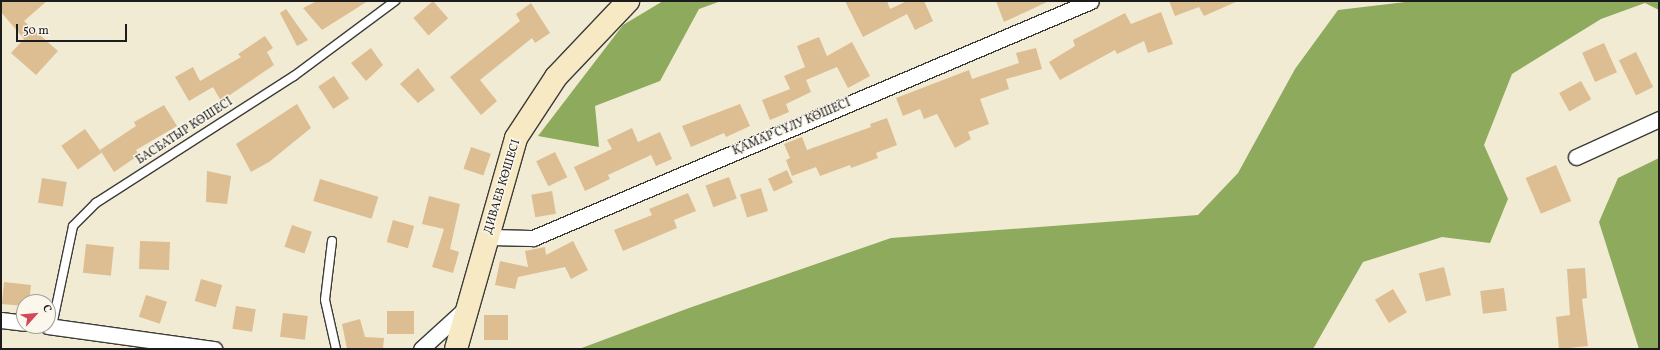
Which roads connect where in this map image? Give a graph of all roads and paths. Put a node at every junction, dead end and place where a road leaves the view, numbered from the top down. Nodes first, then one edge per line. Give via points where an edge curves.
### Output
1 (395, 1) edge
2 (628, 1) edge
3 (1092, 1) edge
4 (1659, 119) edge
5 (1576, 157) dead end
6 (488, 237) junction
7 (332, 241) dead end
8 (56, 300) edge
9 (470, 305) junction
10 (1, 320) edge
11 (16, 322) edge
12 (56, 327) edge
13 (214, 349) edge
14 (336, 349) edge
15 (422, 349) edge
16 (456, 349) edge

1 - 8 lane, БАСБАТЫР КӨШЕСІ via 294,76 96,203 73,226
2 - 6 street, ДИВАЕВ КӨШЕСІ via 556,77 516,138
3 - 6 street, ҚАМАР СҰЛУ КӨШЕСІ via 533,238
4 - 5 street
6 - 9 street, ДИВАЕВ КӨШЕСІ
7 - 14 lane via 325,300
9 - 15 street
9 - 16 street, ДИВАЕВ КӨШЕСІ
10 - 11 street
12 - 13 street

